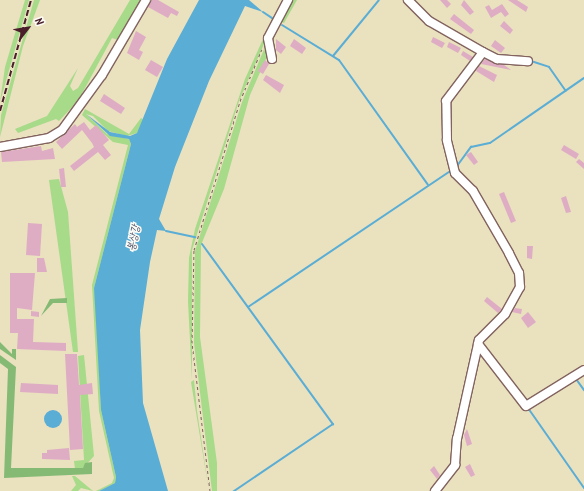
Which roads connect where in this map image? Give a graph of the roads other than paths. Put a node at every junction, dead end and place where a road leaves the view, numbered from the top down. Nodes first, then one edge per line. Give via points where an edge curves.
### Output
1 (146, 0) edge
2 (288, 0) edge
3 (408, 0) edge
4 (483, 52) junction
5 (272, 58) dead end
6 (528, 61) dead end
7 (0, 147) edge
8 (478, 344) junction
9 (584, 370) edge
10 (435, 491) edge

1 - 7 street via 102,75 62,130 49,138
2 - 5 street via 268,38
3 - 4 street via 429,21
4 - 6 street via 497,59
4 - 8 street via 446,101 446,140 455,173 474,191 519,273 520,287 505,314
8 - 9 street via 526,406
8 - 10 street via 454,465

